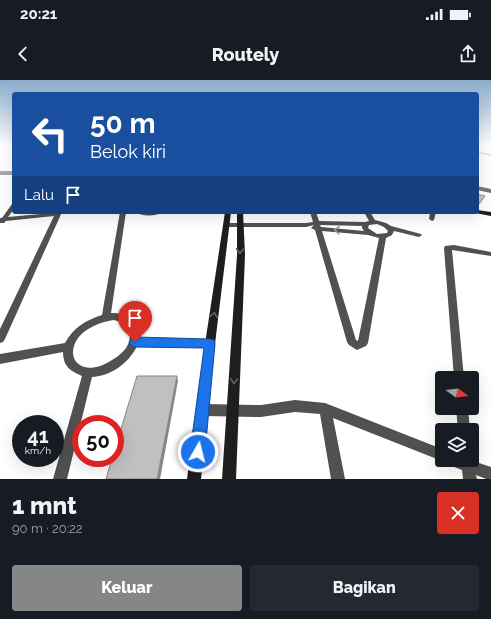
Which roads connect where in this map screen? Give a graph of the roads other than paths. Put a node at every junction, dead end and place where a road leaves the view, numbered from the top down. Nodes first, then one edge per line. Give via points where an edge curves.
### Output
1 (0, 173) edge
2 (12, 173) edge
3 (479, 189) edge
4 (491, 192) edge
5 (12, 207) edge
6 (479, 212) edge
7 (51, 214) edge
8 (58, 214) edge
9 (123, 214) edge
10 (228, 214) edge
11 (240, 214) edge
12 (314, 214) edge
13 (368, 214) edge
14 (491, 214) edge
15 (1, 221) edge
16 (370, 223) junction
17 (226, 225) junction
18 (240, 225) junction
19 (317, 226) junction
20 (389, 228) junction
21 (369, 232) junction
22 (419, 234) dead end
23 (383, 236) junction
24 (491, 254) edge
25 (106, 317) junction
26 (0, 339) edge
27 (135, 342) junction
28 (210, 344) junction
29 (68, 347) junction
30 (0, 360) edge
31 (458, 371) edge
32 (88, 372) junction
33 (325, 409) junction
34 (203, 410) junction
35 (233, 412) junction
36 (435, 452) edge
37 (468, 467) edge
38 (476, 467) edge
39 (491, 474) edge
40 (60, 479) edge
41 (194, 479) edge
42 (229, 479) edge
43 (338, 479) edge
44 (470, 479) edge

1 - 2 street
3 - 4 street
5 - 15 street
6 - 14 main road
7 - 15 street
8 - 26 street
9 - 25 street
10 - 17 main road
11 - 18 main road
12 - 19 street
13 - 16 street
16 - 19 street
16 - 20 street via 382,224
16 - 21 street via 365,228
17 - 18 street
28 -> 17 main road
18 - 19 street
18 -> 35 main road
21 -> 19 street
19 - 23 street via 352,342 357,346 363,344
20 - 22 street
20 - 23 street via 390,234
21 - 23 street
24 - 31 street via 454,246 448,248
25 - 27 street via 121,317 132,323 136,335
25 - 29 street via 90,323 76,333
27 - 28 street
27 - 32 street via 122,360 112,367
28 - 34 main road
29 - 30 street
29 - 32 street via 71,364 78,370
32 - 40 street
33 - 35 street via 295,406
33 - 36 street
33 - 43 street
34 - 35 street
34 - 41 main road
35 - 42 main road
37 - 44 street
38 - 39 street

